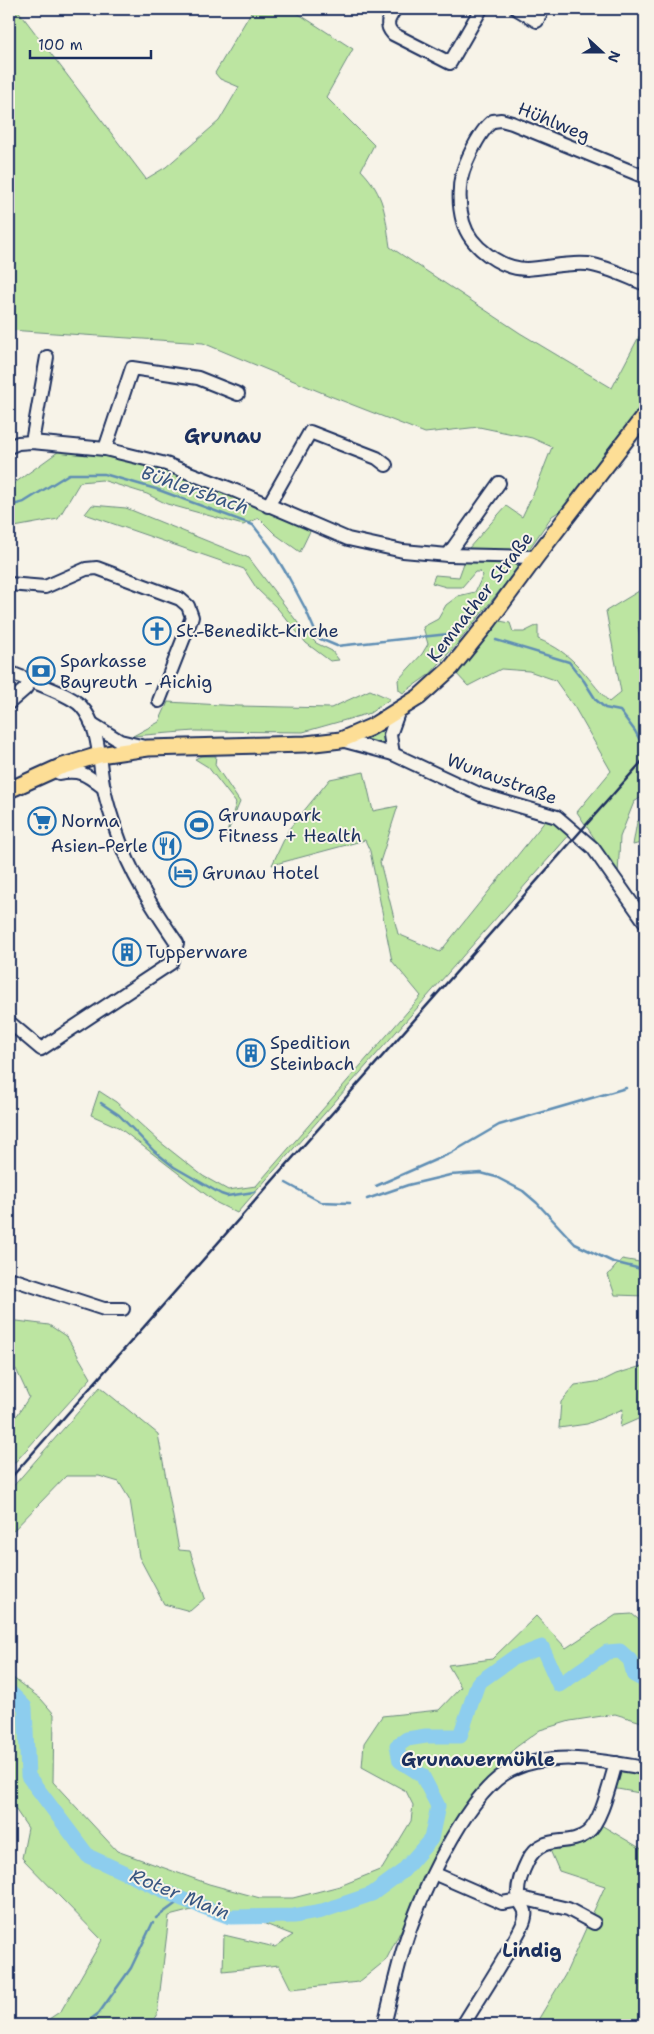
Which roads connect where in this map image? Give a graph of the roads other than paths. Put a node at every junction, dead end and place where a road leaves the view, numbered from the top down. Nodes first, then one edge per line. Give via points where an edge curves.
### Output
1 (395, 9) edge
2 (481, 9) edge
3 (517, 9) edge
4 (543, 9) edge
5 (645, 177) edge
6 (645, 284) edge
7 (47, 357) dead end
8 (238, 394) dead end
9 (645, 415) edge
10 (32, 442) junction
11 (9, 447) edge
12 (105, 449) junction
13 (386, 465) dead end
14 (499, 484) dead end
15 (268, 506) junction
16 (448, 556) junction
17 (536, 557) junction
18 (9, 584) edge
19 (9, 672) edge
20 (30, 682) junction
21 (159, 701) dead end
22 (9, 703) edge
23 (399, 710) junction
24 (91, 723) junction
25 (341, 740) junction
26 (148, 748) junction
27 (393, 754) junction
28 (99, 755) junction
29 (34, 778) junction
30 (104, 788) junction
31 (9, 790) edge
32 (645, 922) edge
33 (9, 1022) edge
34 (9, 1278) edge
35 (123, 1309) dead end
36 (616, 1763) junction
37 (645, 1768) edge
38 (440, 1876) dead end
39 (519, 1898) junction
40 (594, 1923) dead end
41 (384, 2025) edge
42 (463, 2025) edge

1 - 2 street via 387,22 393,34 450,63
3 - 4 street via 537,21
5 - 6 street, Hühlweg via 501,120 493,121 482,132 460,185 464,224 475,244 497,261 526,269 589,264
7 - 10 street
8 - 12 street via 198,378 132,368
9 - 17 main road, Kemnather Straße
10 - 11 street
10 - 12 street
12 - 15 street via 166,464
13 - 15 street via 377,458 310,432
14 - 16 street
15 - 16 street via 348,539 403,551
16 - 17 street
17 - 23 main road, Kemnather Straße via 451,668
18 - 21 street via 45,587 97,568 180,599 188,606 192,617
19 - 20 street
20 - 22 street
20 - 24 street via 69,697 79,704
23 - 25 main road, Kemnather Straße
23 - 27 street via 390,735
24 - 26 street via 120,740
24 - 28 street
25 - 26 main road, Kemnather Straße via 306,744
25 - 27 street, Wunaustraße
26 - 28 main road, Kemnather Straße
27 - 32 street, Wunaustraße via 481,794 557,816 593,848
28 - 29 main road, Kemnather Straße
28 - 30 street
29 - 30 street via 74,770
29 - 31 main road, Kemnather Straße
30 - 33 street via 117,835 142,891 177,943 175,954 171,963 42,1049
34 - 35 street via 104,1309
36 - 37 street
36 - 39 street via 596,1822 578,1838 549,1842 535,1849 521,1875
36 - 41 street via 580,1758 541,1760 511,1770 493,1782 463,1820 427,1888 412,1923
38 - 39 street via 502,1903
39 - 40 street via 568,1909
39 - 42 street via 525,1910 523,1922

